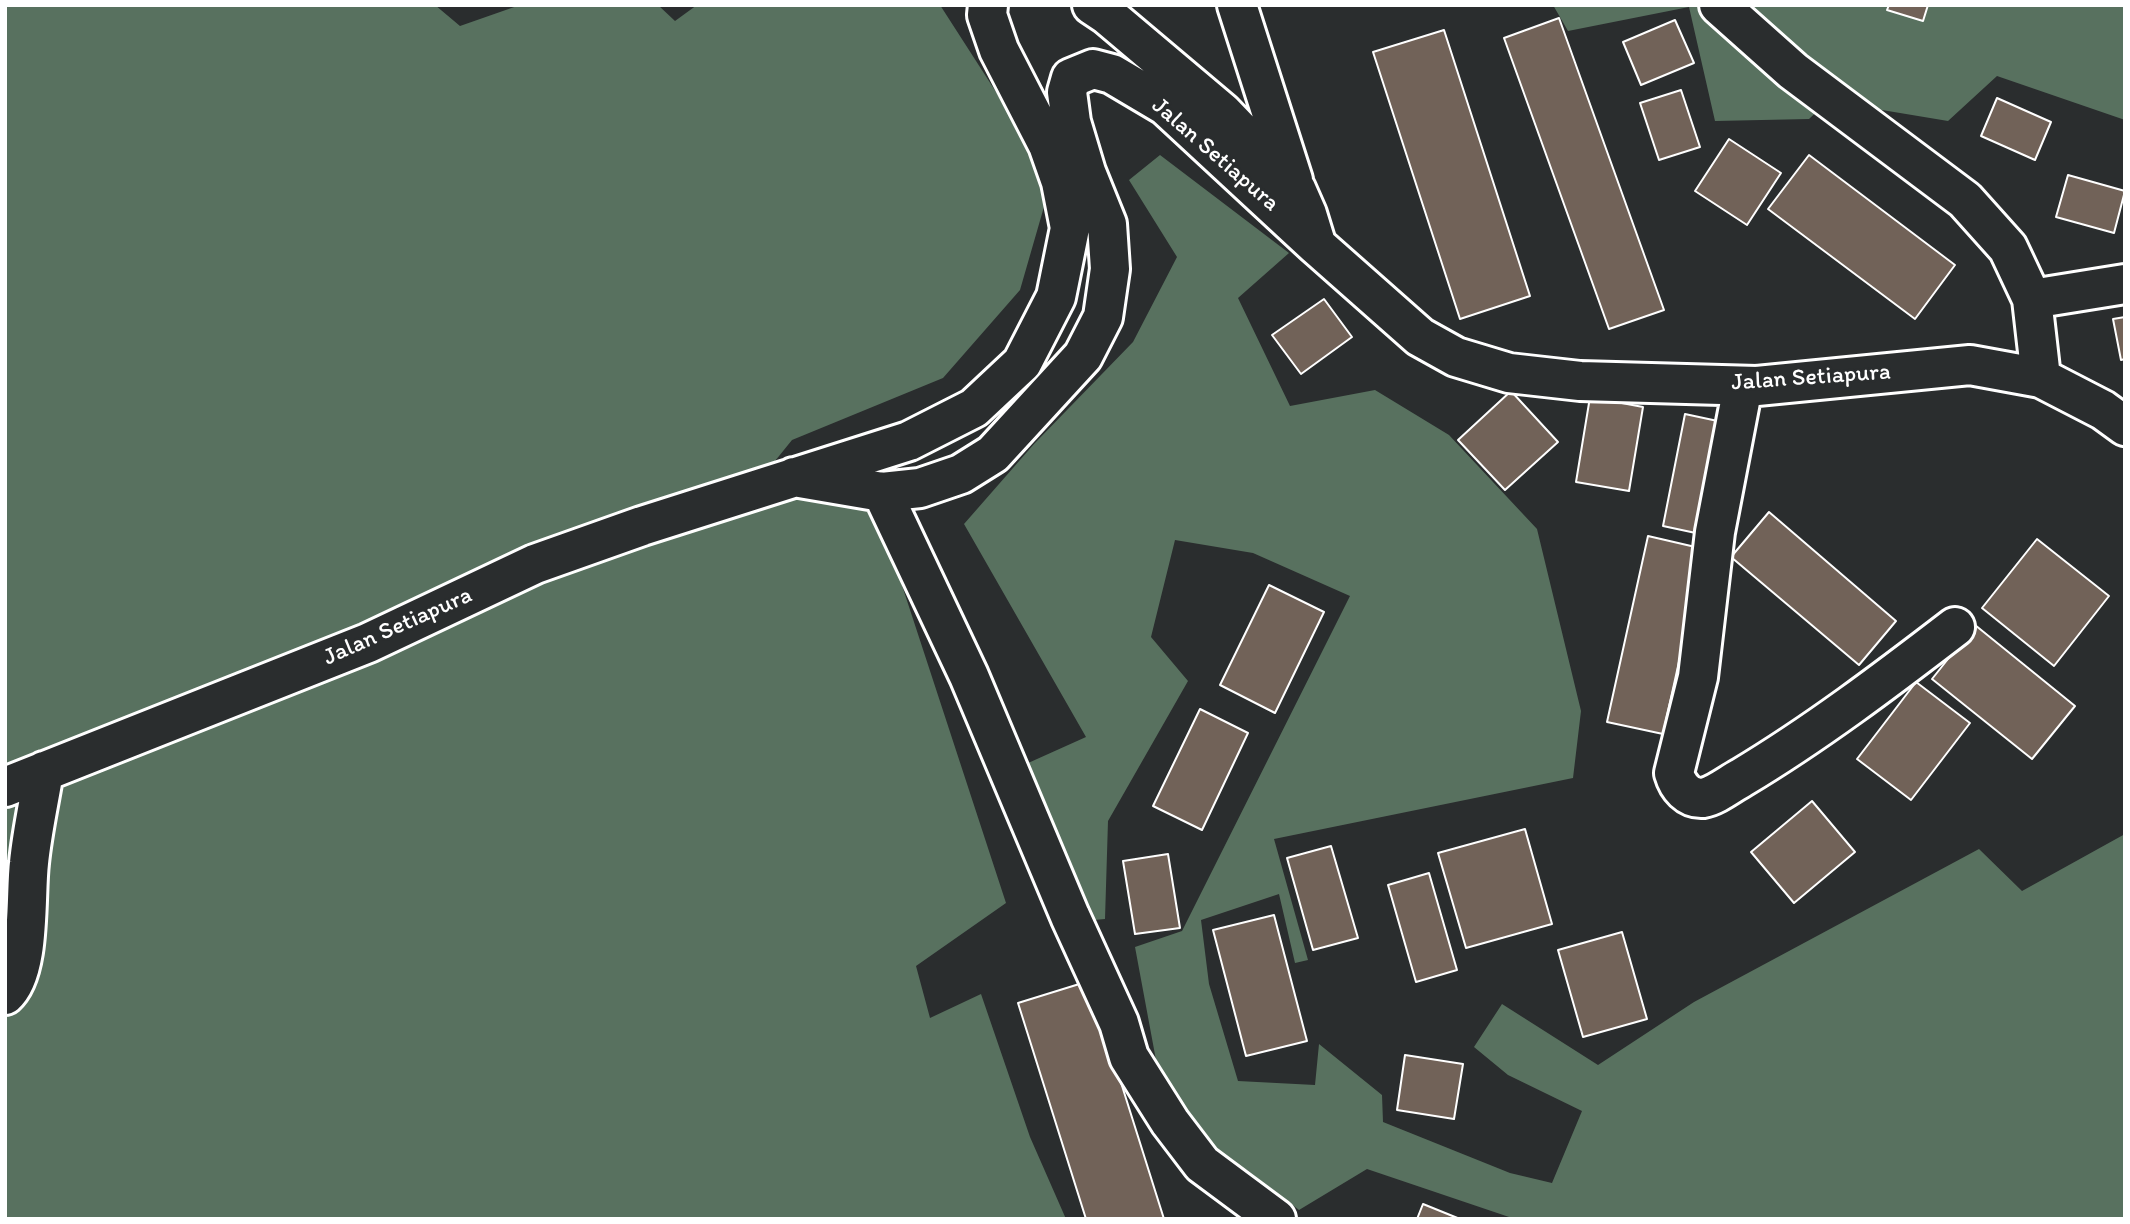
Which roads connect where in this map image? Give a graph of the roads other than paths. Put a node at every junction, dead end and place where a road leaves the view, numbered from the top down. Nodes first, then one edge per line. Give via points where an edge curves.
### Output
1 (988, 5) edge
2 (1092, 5) edge
3 (1237, 5) edge
4 (1719, 5) edge
5 (1296, 188) junction
6 (1316, 245) junction
7 (2125, 284) edge
8 (2032, 299) junction
9 (2041, 378) junction
10 (1742, 386) junction
11 (2125, 426) edge
12 (793, 477) junction
13 (882, 492) junction
14 (1955, 627) dead end
15 (44, 771) junction
16 (5, 787) edge
17 (5, 995) edge
18 (1276, 1219) edge

1 - 12 street, Jalan Setiapura via 999,50 1048,145 1061,182 1070,228 1056,297 1022,363 974,408 909,441
2 - 5 street, Jalan Setiapura via 1222,112
3 - 5 street
4 - 8 street via 1793,71 1965,200 2008,248
5 - 6 street, Jalan Setiapura
6 - 10 street, Jalan Setiapura via 1420,337 1456,357 1509,373 1580,382
6 - 13 street, Jalan Setiapura via 1166,106 1112,74 1093,69 1070,78 1071,122 1107,224 1110,269 1103,317 1083,356 993,454 941,481
7 - 8 street
8 - 9 street
9 - 10 street, Jalan Setiapura via 1970,365
9 - 11 street, Jalan Setiapura
10 - 14 street via 1715,532 1698,677 1674,773 1683,790 1693,798 1706,798 1751,772
12 - 13 street, Jalan Setiapura
12 - 15 street, Jalan Setiapura via 535,564 368,643
13 - 18 street via 969,676 1110,1002 1129,1057 1202,1164
15 - 16 street, Jalan Setiapura
15 - 17 street via 28,864 22,961

